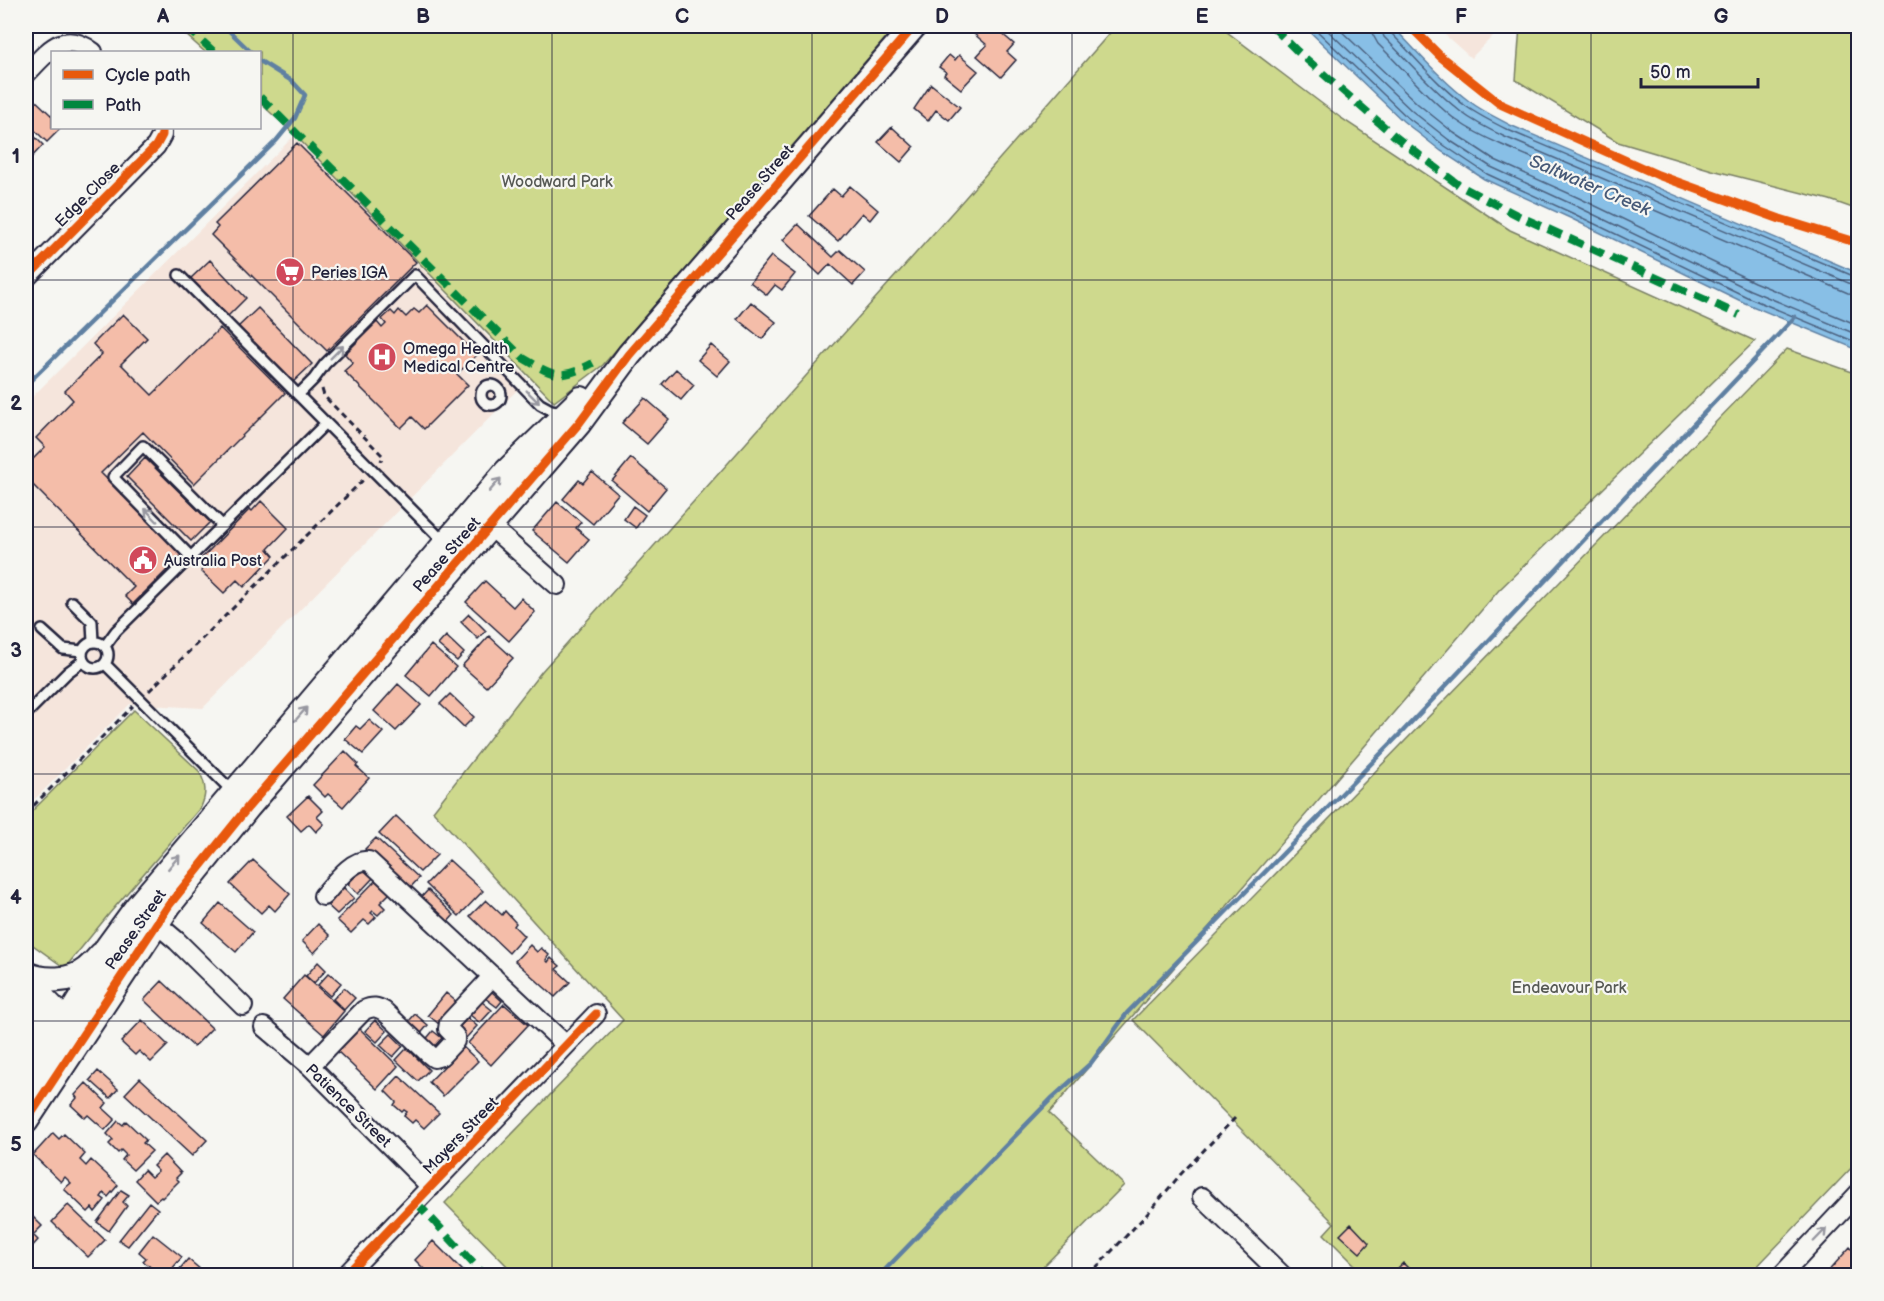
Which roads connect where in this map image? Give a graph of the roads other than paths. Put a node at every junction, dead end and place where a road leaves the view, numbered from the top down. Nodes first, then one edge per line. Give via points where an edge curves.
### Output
1 (914, 26) edge
2 (92, 51) edge
3 (26, 74) edge
4 (162, 129) edge
5 (179, 275) dead end
6 (26, 278) edge
7 (629, 355) junction
8 (510, 374) junction
9 (489, 385) dead end
10 (298, 395) junction
11 (567, 413) junction
12 (326, 423) junction
13 (222, 525) junction
14 (490, 526) junction
15 (453, 552) junction
16 (191, 557) junction
17 (557, 585) dead end
18 (72, 602) dead end
19 (42, 630) dead end
20 (93, 642) junction
21 (105, 646) junction
22 (83, 656) junction
23 (105, 664) junction
24 (26, 714) edge
25 (240, 799) junction
26 (323, 896) dead end
27 (137, 907) junction
28 (156, 923) junction
29 (107, 948) junction
30 (26, 974) edge
31 (493, 976) junction
32 (26, 981) edge
33 (243, 1006) dead end
34 (26, 1009) edge
35 (596, 1014) dead end
36 (264, 1027) dead end
37 (67, 1033) junction
38 (566, 1045) junction
39 (26, 1056) edge
40 (310, 1066) junction
41 (26, 1087) edge
42 (26, 1121) edge
43 (431, 1187) junction
44 (1858, 1194) edge
45 (1202, 1197) dead end
46 (345, 1275) edge
47 (1283, 1275) edge
48 (1781, 1275) edge

1 - 7 street, Pease Street
2 - 3 street via 70,41 56,44
4 - 6 street, Edge Close via 156,147
5 - 10 lane
7 - 11 street, Pease Street
7 - 14 street, Pease Street via 579,423
8 - 9 lane
10 -> 8 lane via 415,275
8 -> 11 lane via 540,404
10 - 12 lane
15 -> 11 street, Pease Street via 507,471
12 - 13 lane
12 - 15 lane
13 - 16 lane
16 -> 13 lane via 112,477 143,446
14 - 15 street, Pease Street
14 - 17 street
15 - 25 street, Pease Street
16 - 21 lane
18 - 20 lane via 93,622
19 - 22 lane via 63,649
20 - 21 lane
20 - 22 lane via 86,645
21 - 23 lane
22 - 23 lane via 92,668
22 - 24 lane
23 - 25 lane
27 -> 25 street, Pease Street
25 - 28 street, Pease Street
26 - 31 street via 354,864 369,861
27 - 28 street
27 - 29 street, Pease Street
28 - 33 street
28 - 37 street, Pease Street
29 - 30 street via 86,971 76,975 41,979
29 - 37 street, Pease Street
31 - 38 street
31 - 40 street via 449,1023 455,1041 441,1056 434,1058 384,1011 371,1007
32 - 37 street
34 - 37 street
34 - 39 street via 31,1031
35 - 38 street, Mayers Street
36 - 40 street, Patience Street
37 - 41 street, Pease Street
37 - 42 street, Pease Street
38 - 43 street, Mayers Street
40 - 43 street, Patience Street
43 - 46 street, Mayers Street
48 -> 44 street
45 - 47 street

